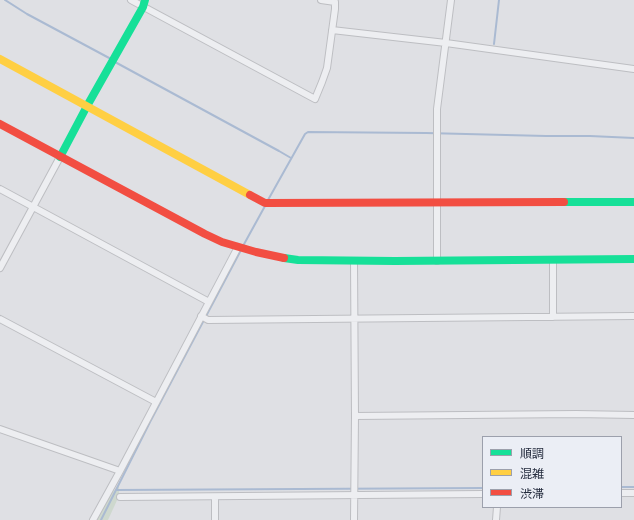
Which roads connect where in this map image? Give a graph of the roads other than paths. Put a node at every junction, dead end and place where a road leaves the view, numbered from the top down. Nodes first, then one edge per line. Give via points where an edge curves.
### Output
1 (130, 0) edge
2 (321, 0) edge
3 (451, 0) edge
4 (144, 3) edge
5 (332, 30) junction
6 (446, 43) junction
7 (0, 58) edge
8 (634, 69) edge
9 (87, 106) junction
10 (0, 124) edge
11 (60, 157) junction
12 (0, 189) edge
13 (634, 202) edge
14 (437, 203) junction
15 (33, 207) junction
16 (238, 247) junction
17 (634, 259) edge
18 (553, 260) junction
19 (354, 261) junction
20 (437, 261) junction
21 (0, 268) edge
22 (209, 302) junction
23 (201, 316) junction
24 (634, 316) edge
25 (553, 317) junction
26 (354, 318) junction
27 (0, 319) edge
28 (156, 402) junction
29 (634, 415) edge
30 (355, 416) junction
31 (0, 429) edge
32 (120, 471) junction
33 (622, 493) edge
34 (634, 493) edge
35 (482, 494) edge
36 (354, 495) junction
37 (120, 497) dead end
38 (215, 497) junction
39 (497, 508) edge
40 (93, 520) edge
41 (215, 520) edge
42 (354, 520) edge
43 (496, 520) edge

1 - 4 street
2 - 5 street via 335,2
3 - 6 street
4 - 5 street via 315,99 326,68
4 - 9 street
5 - 6 street
6 - 8 street
6 - 14 street via 437,109
7 - 9 street
9 - 11 street
9 - 14 street via 265,203
10 - 11 street
11 - 15 street
11 - 16 street via 205,234
12 - 15 street
13 - 14 street
14 - 20 street
15 - 21 street
15 - 22 street
16 - 19 street via 298,260
16 - 22 street
17 - 18 street
18 - 20 street
18 - 25 street
19 - 20 street
19 - 26 street
22 - 23 street
23 - 26 street via 208,320
23 - 28 street
24 - 25 street
25 - 26 street
26 - 30 street
27 - 28 street
28 - 32 street
29 - 30 street
30 - 36 street
31 - 32 street
32 - 40 street
33 - 34 street
35 - 36 street
36 - 38 street
36 - 42 street
37 - 38 street
38 - 41 street
39 - 43 street

